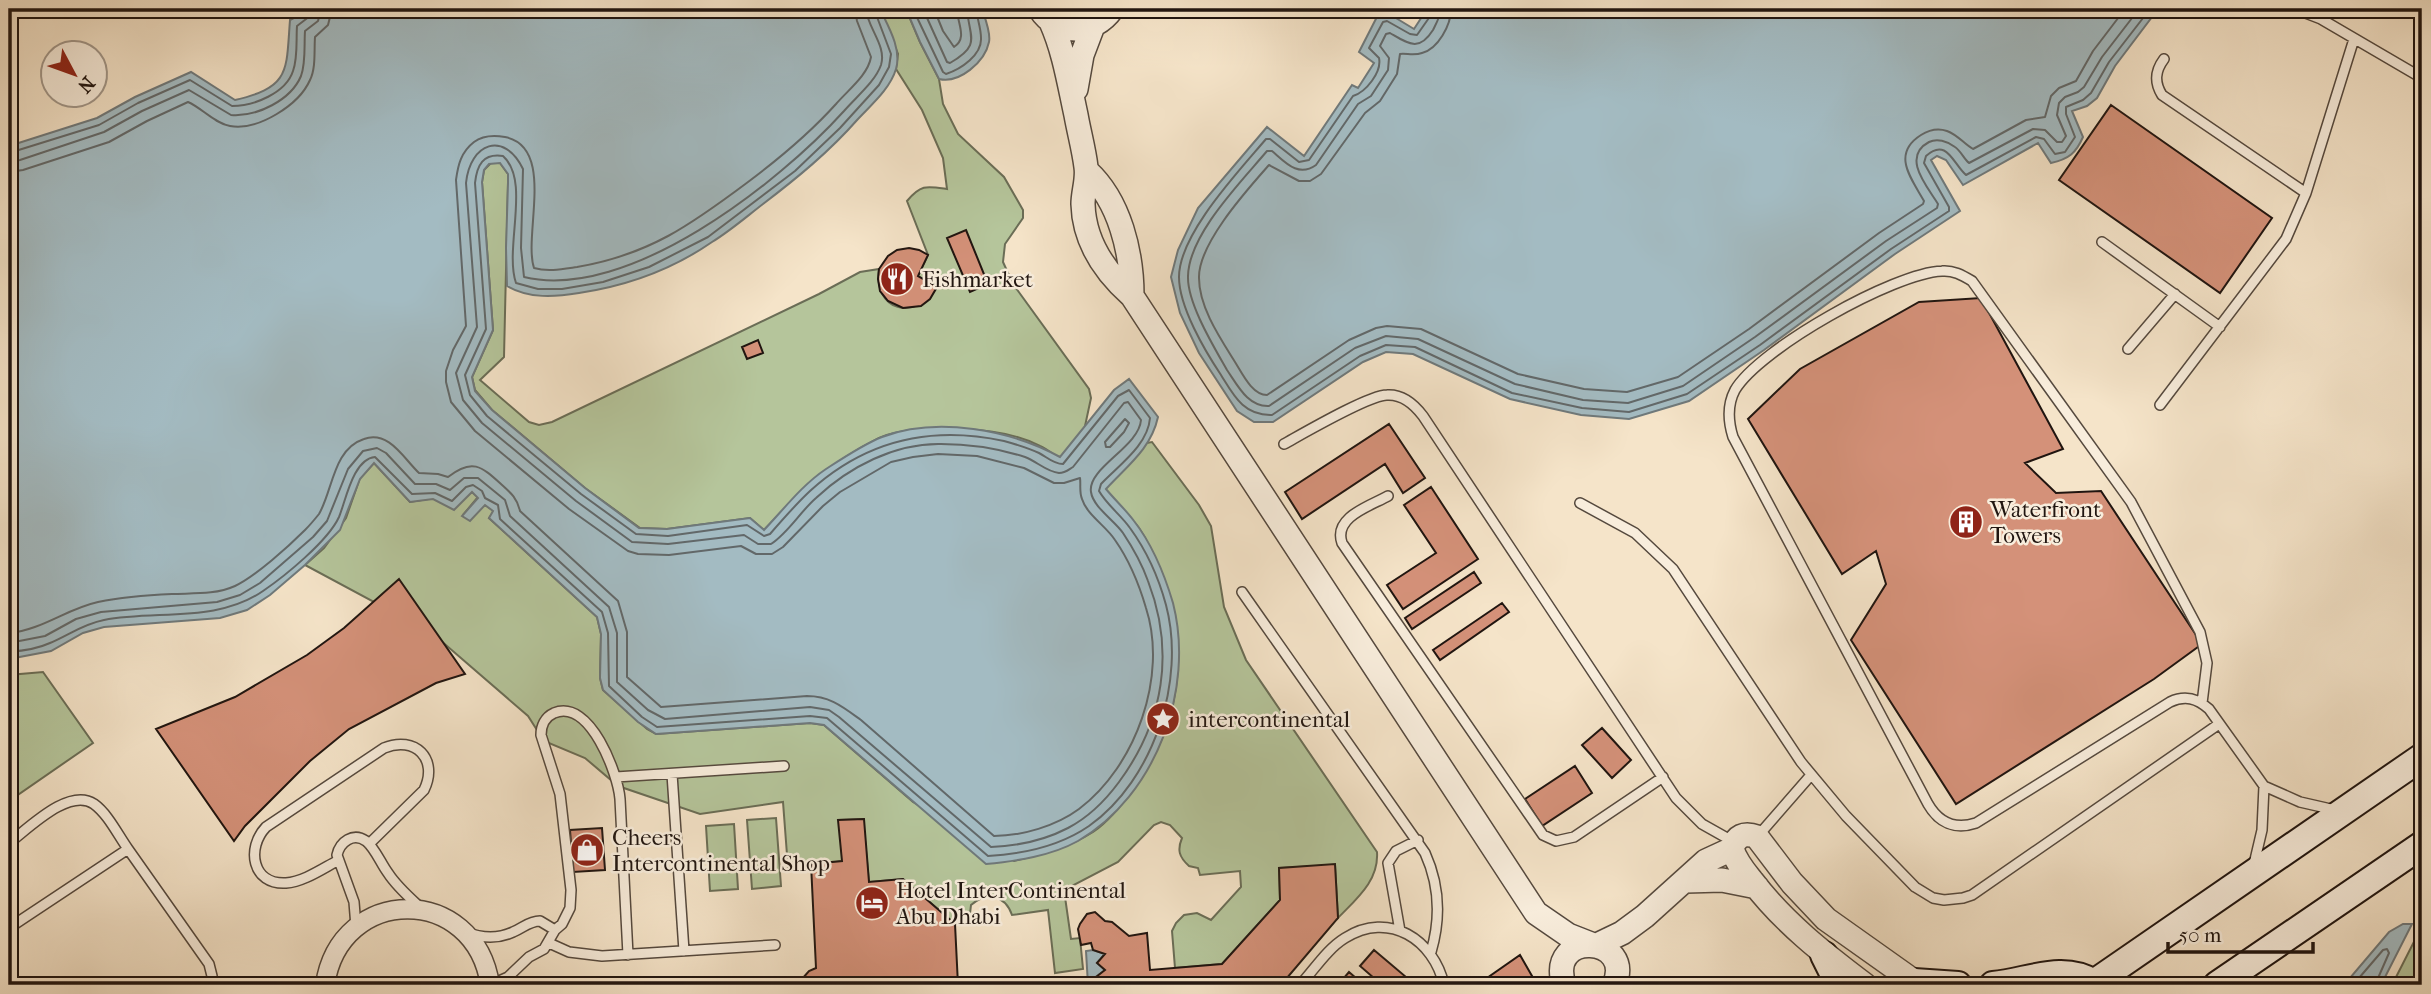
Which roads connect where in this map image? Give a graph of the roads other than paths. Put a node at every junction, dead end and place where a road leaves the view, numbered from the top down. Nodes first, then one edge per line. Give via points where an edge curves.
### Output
1 (1112, 9) edge
2 (2295, 9) edge
3 (2327, 9) edge
4 (1045, 15) edge
5 (2321, 19) junction
6 (1093, 26) junction
7 (2354, 39) junction
8 (2164, 59) dead end
9 (2422, 78) edge
10 (1073, 103) junction
11 (2306, 193) junction
12 (2102, 242) dead end
13 (2175, 295) junction
14 (2220, 327) junction
15 (2128, 349) dead end
16 (2160, 405) dead end
17 (1284, 444) dead end
18 (1388, 496) dead end
19 (1580, 503) dead end
20 (1242, 592) dead end
21 (2202, 703) junction
22 (2219, 724) junction
23 (2422, 757) edge
24 (784, 766) dead end
25 (672, 774) junction
26 (1811, 775) junction
27 (617, 777) junction
28 (1662, 778) junction
29 (2264, 786) junction
30 (2344, 811) junction
31 (1418, 840) junction
32 (1741, 842) junction
33 (9, 843) edge
34 (369, 844) junction
35 (2422, 845) edge
36 (128, 849) junction
37 (337, 861) junction
38 (2248, 878) junction
39 (1686, 881) junction
40 (1757, 887) junction
41 (424, 910) junction
42 (1536, 913) junction
43 (1645, 916) junction
44 (356, 927) junction
45 (9, 928) edge
46 (464, 930) junction
47 (555, 930) junction
48 (1401, 931) junction
49 (549, 943) junction
50 (775, 945) dead end
51 (1594, 945) junction
52 (684, 951) junction
53 (1431, 952) junction
54 (628, 955) junction
55 (1824, 956) junction
56 (1563, 976) edge
57 (1616, 978) edge
58 (1916, 983) edge
59 (2092, 984) edge
60 (210, 985) edge
61 (325, 985) edge
62 (490, 985) edge
63 (1300, 985) edge
64 (1444, 985) edge
65 (1839, 985) edge
66 (1866, 985) edge
67 (1958, 985) edge
68 (1993, 985) edge
69 (2217, 985) edge

1 - 6 street
2 - 5 lane
3 - 5 lane
4 - 6 street via 1072,29
4 - 10 street via 1062,51
5 - 7 lane
6 - 10 street
7 - 9 lane
7 - 11 lane
8 - 11 lane via 2156,72 2162,95
10 - 42 street via 1090,173 1132,296
11 - 14 lane via 2286,239
12 - 13 lane
13 - 14 lane
13 - 15 lane
14 - 16 lane
17 - 28 lane via 1376,397 1394,395 1411,402
18 - 28 lane via 1346,520 1340,531 1342,543 1543,835 1569,840
19 - 26 lane via 1635,533 1673,569
20 - 31 lane
21 - 21 lane via 2186,698 2170,702 1976,823 1957,826 1940,819 1733,437 1728,413 1736,389 1753,370 1804,332 1863,297 1941,271 1972,281 2131,502 2200,632 2207,663
21 - 22 lane
22 - 26 lane via 1981,889 1954,900 1933,898 1915,887
22 - 29 lane
23 - 30 main road
24 - 25 lane
25 - 27 lane
25 - 52 lane
26 - 32 lane
27 - 47 lane via 601,743 582,720 569,712 548,718 541,735 560,794 572,899 567,916
27 - 54 lane
28 - 32 lane via 1692,816 1712,831
29 - 30 lane via 2300,802
29 - 38 lane via 2262,830
30 - 38 main road
31 - 48 lane via 1396,851 1388,863
31 - 53 lane via 1438,894
32 - 39 street via 1706,860
32 - 40 street via 1736,860
32 - 58 street via 1792,883 1826,919
33 - 36 lane via 65,802 80,799 95,805
34 - 37 lane via 359,838 347,840 338,849
34 - 37 lane via 428,782 428,764 410,745 384,748 265,827 254,844 256,864 279,883 298,880
34 - 41 lane via 390,876
35 - 69 main road
36 - 45 lane
36 - 60 lane via 209,964
37 - 44 lane via 351,889
38 - 59 main road
39 - 40 street via 1722,880
39 - 43 street
40 - 55 street
41 - 44 street via 388,911
41 - 46 street
42 - 51 street
42 - 56 street
43 - 51 street
43 - 57 street
44 - 61 street via 334,954
46 - 47 lane via 494,937 540,921
46 - 62 street via 483,957
47 - 49 lane
48 - 53 lane
48 - 63 lane via 1365,929 1343,939
49 - 54 lane via 580,954
49 - 62 lane via 508,977
50 - 52 lane
51 - 56 street via 1572,950
51 - 57 street via 1612,955
52 - 54 lane
53 - 64 lane
55 - 65 main road
55 - 66 street
58 - 67 main road
59 - 68 main road via 2064,973

